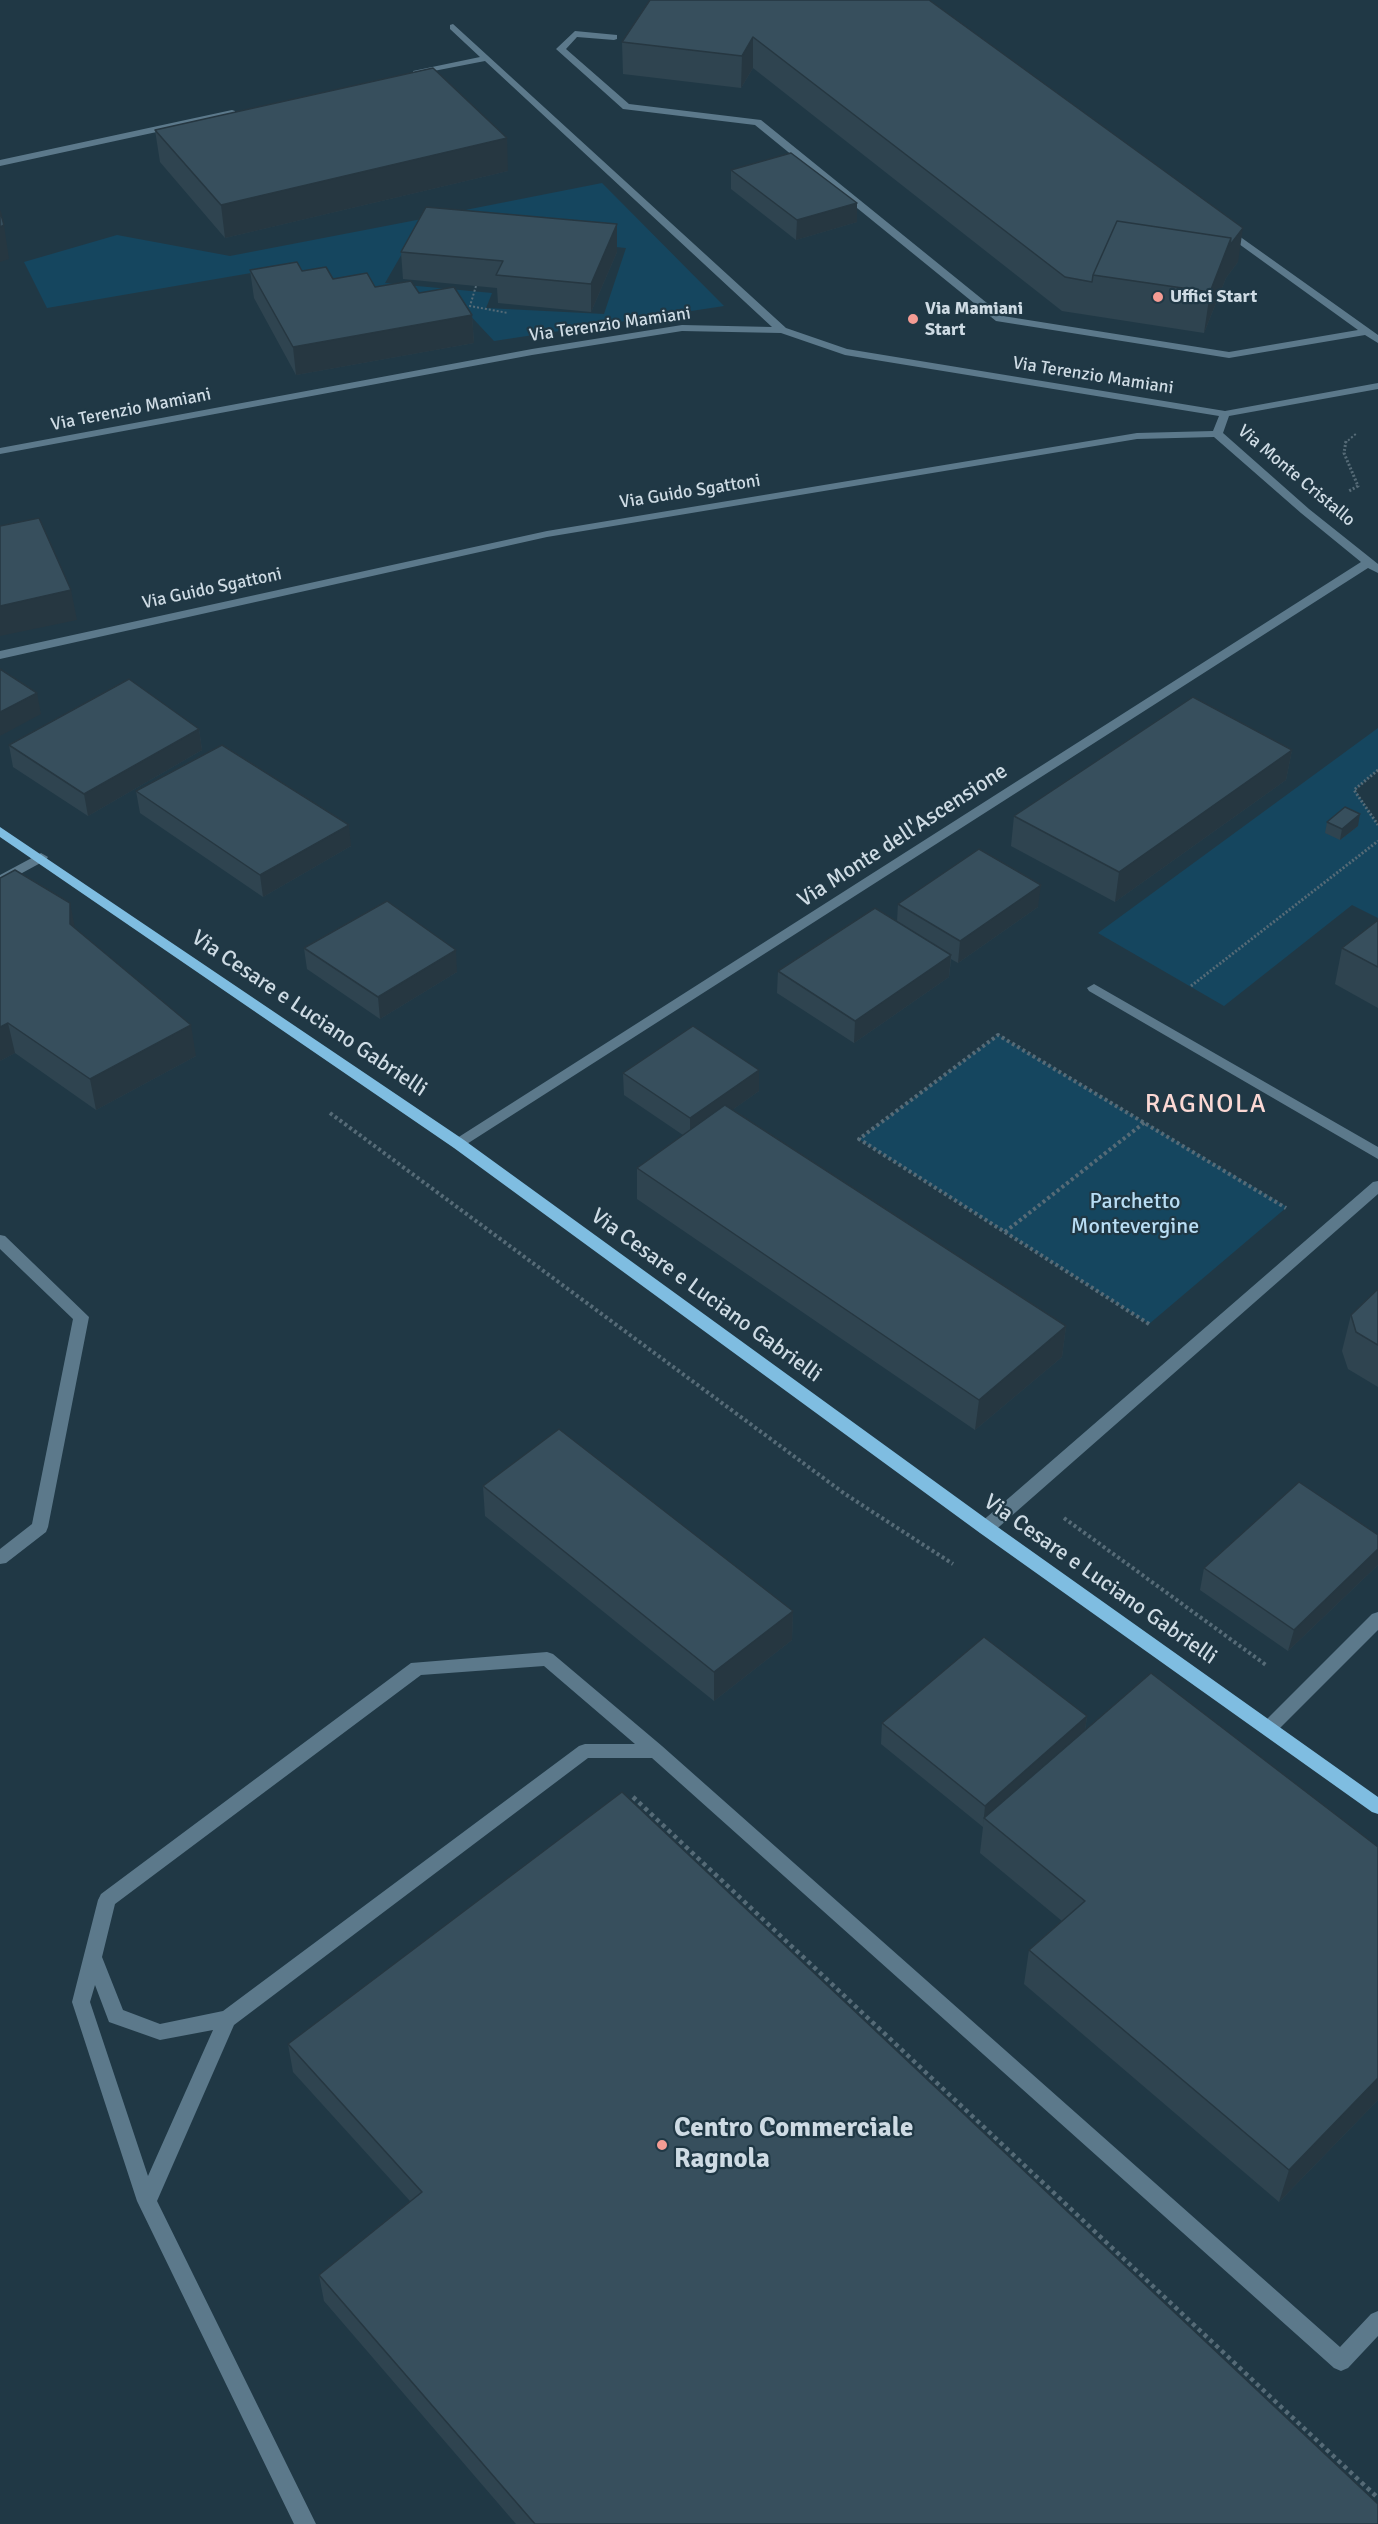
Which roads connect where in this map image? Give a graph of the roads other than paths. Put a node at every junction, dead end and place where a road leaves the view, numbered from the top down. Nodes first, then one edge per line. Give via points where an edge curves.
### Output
1 (453, 27) dead end
2 (614, 38) dead end
3 (486, 58) junction
4 (405, 76) edge
5 (243, 111) edge
6 (0, 163) edge
7 (1215, 222) edge
8 (782, 330) junction
9 (1367, 332) junction
10 (1378, 340) edge
11 (1378, 386) edge
12 (1225, 414) junction
13 (1217, 434) junction
14 (0, 451) edge
15 (1374, 566) edge
16 (0, 655) edge
17 (0, 831) edge
18 (41, 857) junction
19 (0, 881) edge
20 (1094, 988) dead end
21 (459, 1144) junction
22 (1378, 1154) edge
23 (1378, 1186) edge
24 (0, 1240) edge
25 (986, 1528) junction
26 (0, 1558) edge
27 (1378, 1619) edge
28 (1269, 1728) junction
29 (656, 1751) junction
30 (1378, 1807) edge
31 (93, 1958) junction
32 (227, 2019) junction
33 (147, 2201) junction
34 (1378, 2321) edge
35 (305, 2524) edge

1 - 3 street
2 - 9 street via 575,34 561,49 626,107 758,122 1000,319 1229,355
3 - 4 street
3 - 8 street
5 - 6 street
7 - 9 street
8 - 12 street, Via Terenzio Mamiani via 844,352
8 - 14 street, Via Terenzio Mamiani via 682,328 520,354
9 - 10 street
11 - 12 street
12 - 13 street
13 - 15 street, Via Monte Cristallo
13 - 16 street, Via Guido Sgattoni via 1137,436 547,534
15 - 21 street, Via Monte dell'Ascensione
17 - 18 main road, Via Cesare e Luciano Gabrielli
18 - 19 street
18 - 21 main road, Via Cesare e Luciano Gabrielli
20 - 22 street
21 - 25 main road, Via Cesare e Luciano Gabrielli
23 - 25 street
24 - 26 street via 81,1317 40,1527
25 - 28 main road, Via Cesare e Luciano Gabrielli
27 - 28 street
28 - 30 main road, Via Cesare e Luciano Gabrielli
29 - 31 street via 548,1659 417,1668 107,1900
29 - 32 street via 585,1751
29 - 34 street via 1341,2361
31 - 32 street via 116,2016 160,2032
31 - 33 street via 81,2002
32 - 33 street
33 - 35 street

